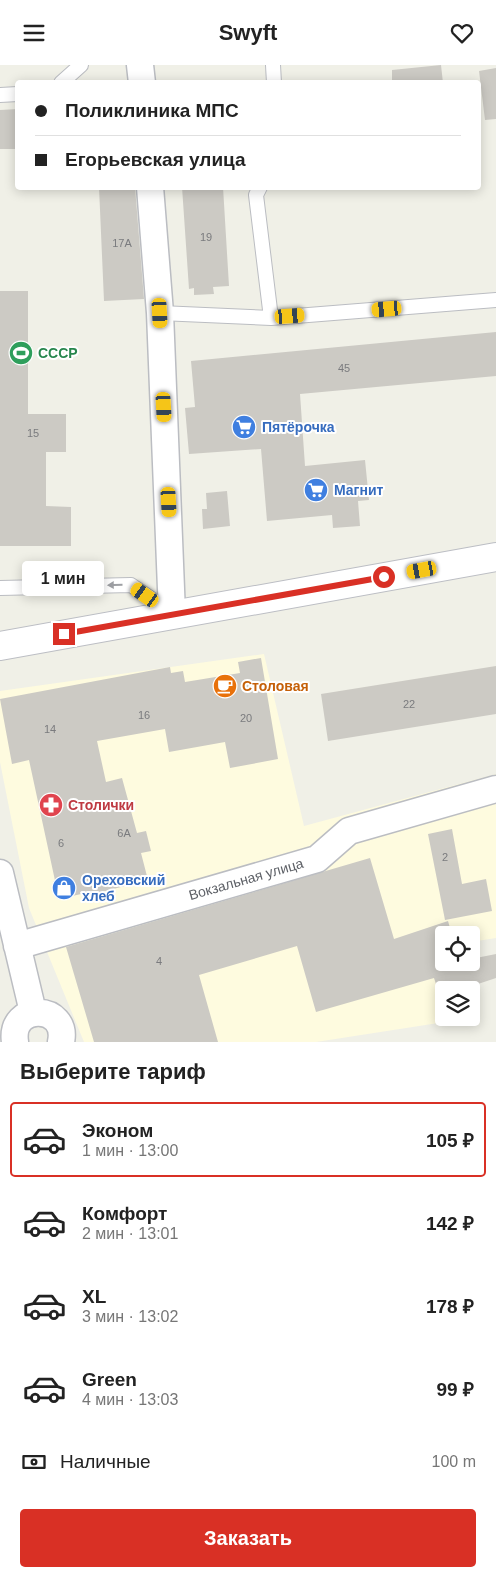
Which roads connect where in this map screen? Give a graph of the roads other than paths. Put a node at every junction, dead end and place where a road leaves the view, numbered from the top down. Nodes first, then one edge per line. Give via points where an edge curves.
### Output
1 (81, 65) edge
2 (140, 65) edge
3 (273, 65) edge
4 (65, 80) edge
5 (142, 80) edge
6 (274, 80) edge
7 (15, 94) edge
8 (0, 95) edge
9 (150, 190) edge
10 (258, 190) edge
11 (496, 300) edge
12 (160, 313) junction
13 (271, 318) junction
14 (496, 557) edge
15 (0, 588) edge
16 (172, 614) junction
17 (0, 646) edge
18 (496, 789) edge
19 (0, 873) edge
20 (17, 946) junction
21 (33, 1012) junction
22 (15, 1042) edge
23 (61, 1042) edge

1 - 4 lane
2 - 5 street
3 - 6 lane
7 - 8 lane
9 - 12 street
10 - 13 lane via 256,195
11 - 13 lane
12 - 13 lane
12 - 16 street
14 - 16 main road
16 -> 15 lane via 131,585
16 - 17 main road
18 - 20 street, Вокзальная улица via 349,831 317,859
19 - 20 street
20 - 21 street
21 - 22 street via 16,1027
21 - 23 street via 49,1015 58,1023 62,1030

